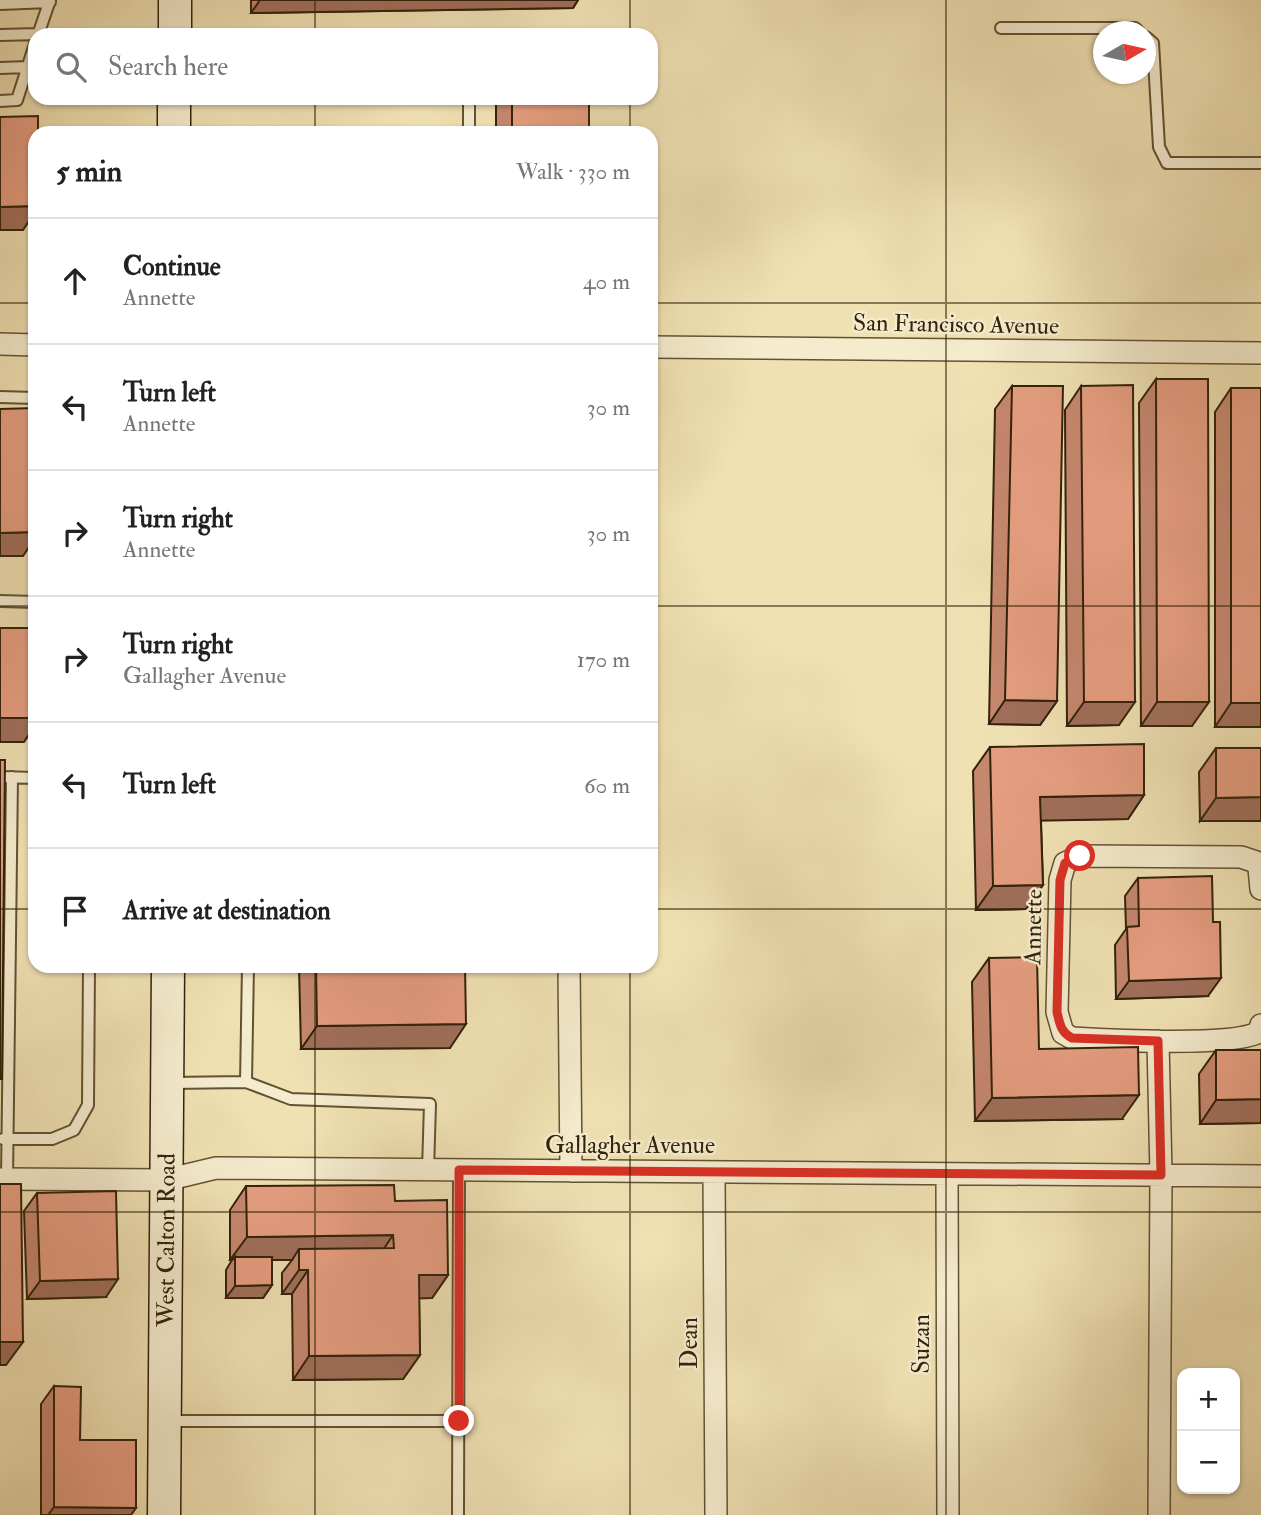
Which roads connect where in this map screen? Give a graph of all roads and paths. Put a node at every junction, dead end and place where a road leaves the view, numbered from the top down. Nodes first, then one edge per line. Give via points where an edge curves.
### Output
1 (175, 0) edge
2 (50, 1) edge
3 (0, 4) edge
4 (40, 28) edge
5 (175, 28) edge
6 (1001, 28) dead end
7 (1093, 28) edge
8 (0, 35) edge
9 (28, 37) edge
10 (28, 67) joint
11 (0, 68) edge
12 (1155, 84) edge
13 (0, 101) edge
14 (174, 105) edge
15 (469, 105) edge
16 (174, 126) edge
17 (469, 126) edge
18 (1261, 163) edge
19 (0, 344) edge
20 (28, 345) edge
21 (658, 347) edge
22 (1261, 353) edge
23 (0, 397) edge
24 (28, 398) edge
25 (0, 601) edge
26 (28, 602) edge
27 (0, 777) edge
28 (12, 777) junction
29 (28, 778) edge
30 (1261, 889) edge
31 (89, 973) edge
32 (168, 973) edge
33 (248, 973) edge
34 (569, 973) edge
35 (1261, 1024) edge
36 (1158, 1041) junction
37 (246, 1082) junction
38 (167, 1083) junction
39 (4, 1139) edge
40 (459, 1170) junction
41 (428, 1171) junction
42 (571, 1171) junction
43 (714, 1172) junction
44 (947, 1174) junction
45 (1161, 1175) junction
46 (1261, 1176) edge
47 (3, 1179) edge
48 (166, 1180) junction
49 (164, 1421) junction
50 (459, 1421) junction
51 (163, 1515) edge
52 (458, 1515) edge
53 (716, 1515) edge
54 (948, 1515) edge
55 (1159, 1515) edge

1 - 5 main road
2 - 3 lane
2 - 4 lane
6 - 7 lane
8 - 9 lane
10 - 11 lane
10 - 13 lane via 17,100
12 - 18 lane via 1159,147 1167,163
14 - 16 main road
15 - 17 lane
19 - 20 street
21 - 22 street, San Francisco Avenue
23 - 24 lane
25 - 26 lane
27 - 28 lane
28 - 29 lane
28 - 39 lane
30 - 36 street, Annette via 1256,862 1241,856 1080,856 1065,863 1060,880 1057,1012 1063,1033 1072,1038
31 - 39 lane via 88,1104 74,1130 52,1139
32 - 38 main road, West Calton Road
33 - 37 lane
34 - 42 street
35 - 36 street, Annette via 1253,1035
36 - 45 street
37 - 38 lane
37 - 41 lane via 291,1099 430,1104
38 - 48 main road, West Calton Road
39 - 47 lane
40 - 41 street, Gallagher Avenue
40 - 42 street, Gallagher Avenue
40 - 50 lane
41 - 48 street, Gallagher Avenue via 216,1168
42 - 43 street, Gallagher Avenue
43 - 44 street, Gallagher Avenue
43 - 53 street, Dean
44 - 45 street, Gallagher Avenue
44 - 54 street, Suzan
45 - 46 street, Gallagher Avenue
45 - 55 street
47 - 48 street, Gallagher Avenue
48 - 49 main road, West Calton Road
49 - 50 lane
49 - 51 main road, West Calton Road
50 - 52 lane

